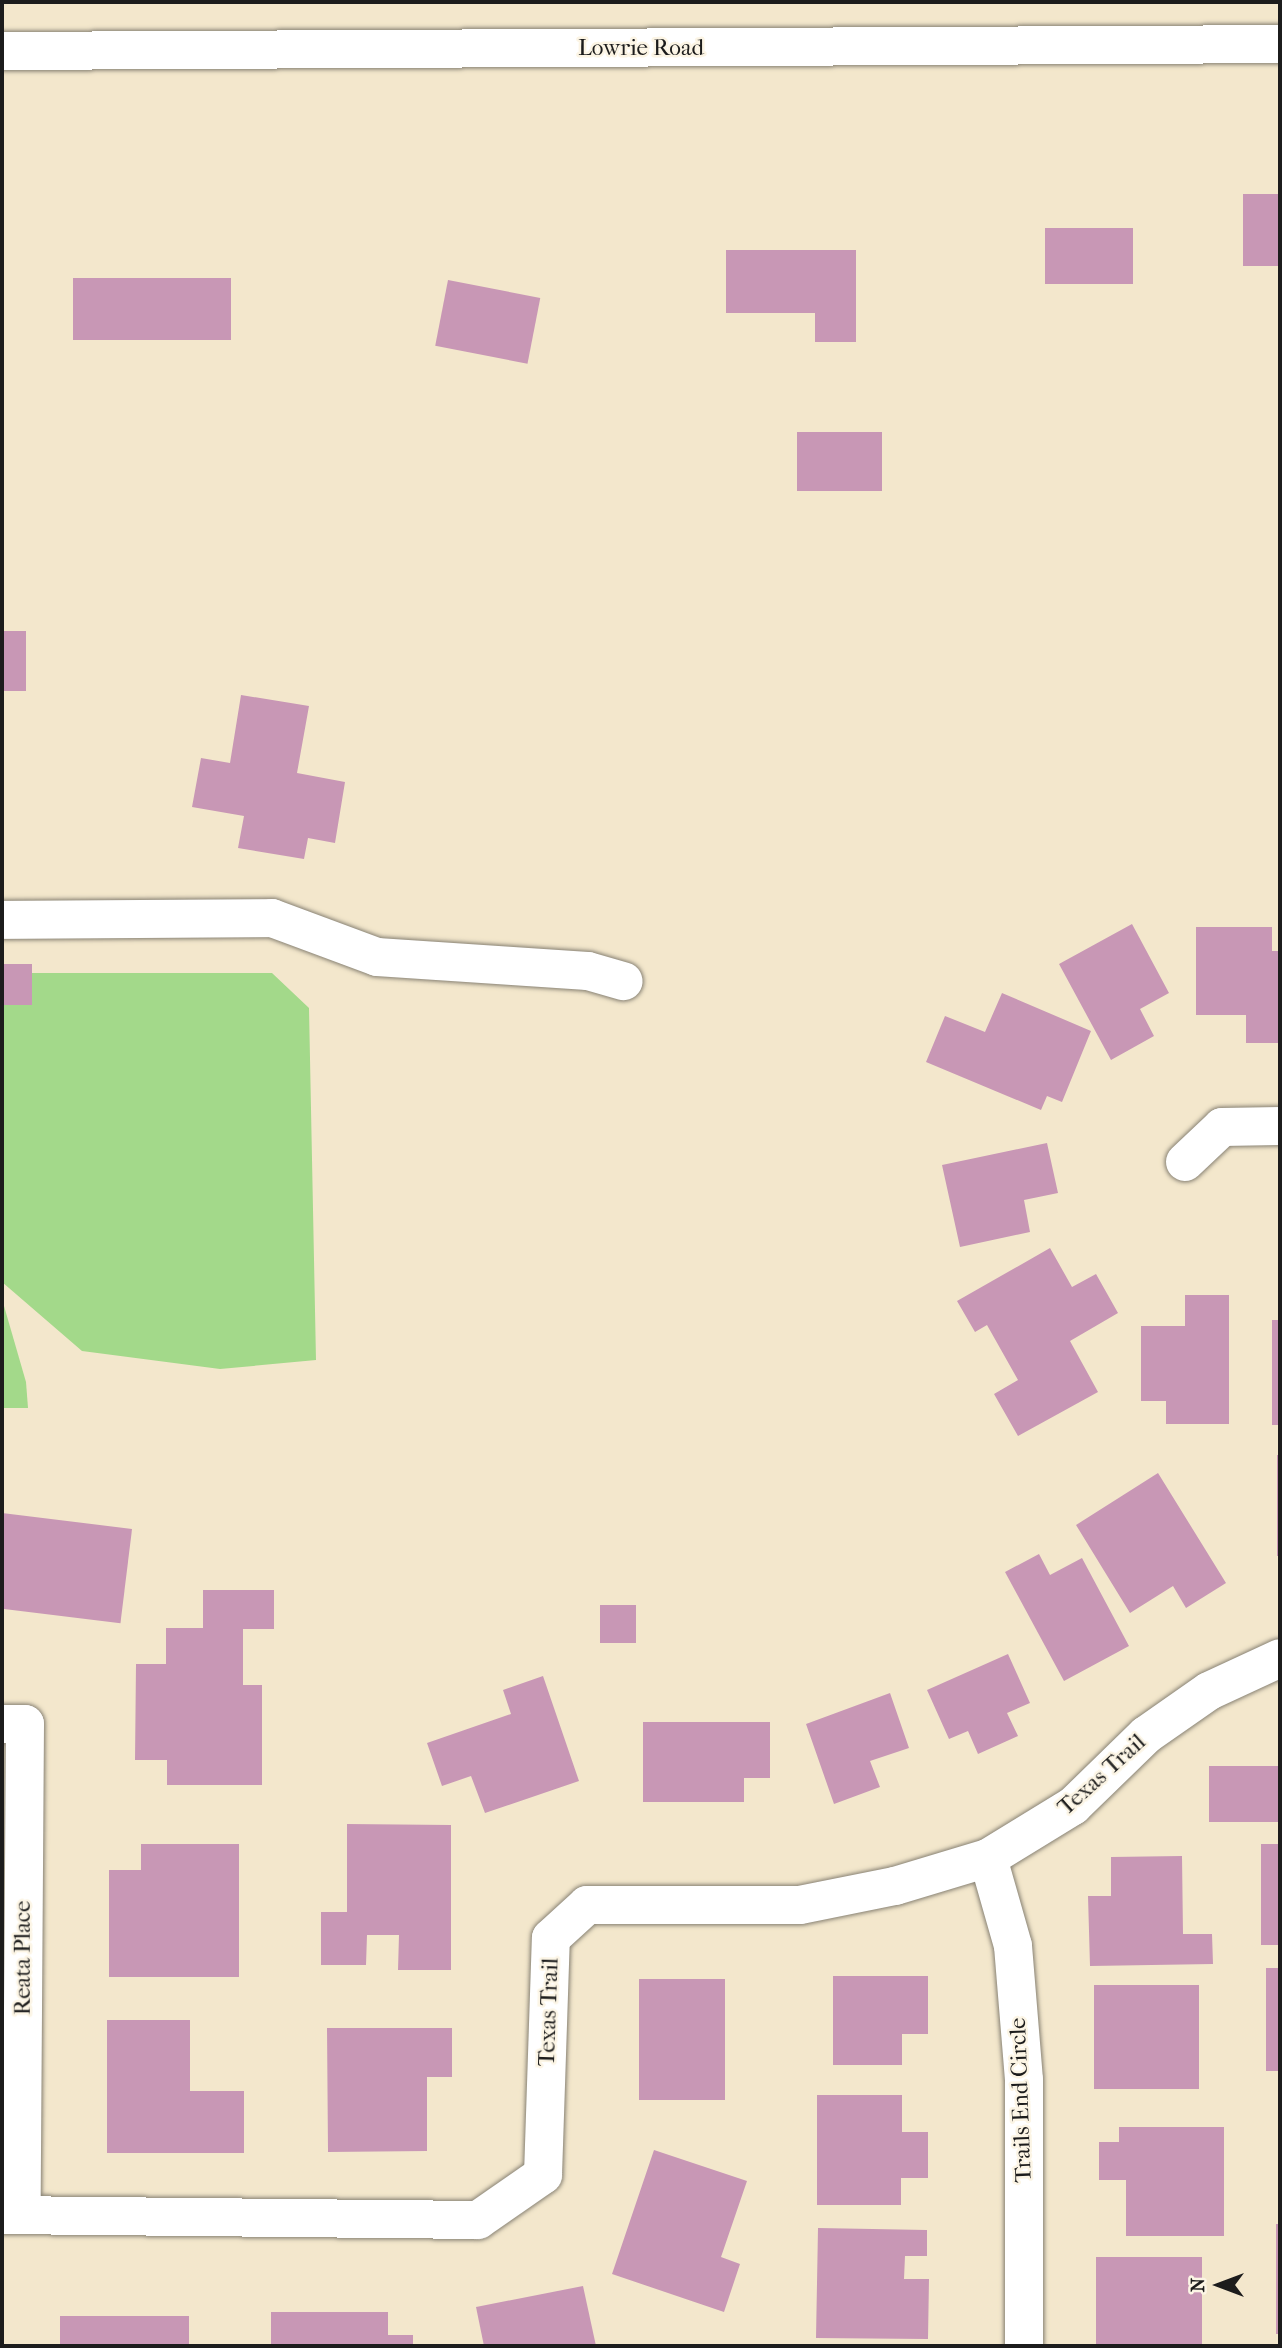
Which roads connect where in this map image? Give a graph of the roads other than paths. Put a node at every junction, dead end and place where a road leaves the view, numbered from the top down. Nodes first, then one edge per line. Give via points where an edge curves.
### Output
1 (1280, 44) edge
2 (2, 51) edge
3 (2, 920) edge
4 (624, 981) dead end
5 (1280, 1126) edge
6 (1185, 1162) dead end
7 (1280, 1658) edge
8 (2, 1724) edge
9 (988, 1858) junction
10 (12, 2215) edge
11 (1024, 2346) edge

1 - 2 street, Lowrie Road
3 - 4 street via 272,918 377,957 588,971
5 - 6 street via 1222,1127
7 - 9 street, Texas Trail via 1198,1699 1146,1735 1073,1806
8 - 10 street, Reata Place via 24,1724
9 - 10 street, Texas Trail via 895,1886 800,1905 587,1905 551,1938 543,2175 478,2220
9 - 11 street, Trails End Circle via 1013,1946 1024,2080

